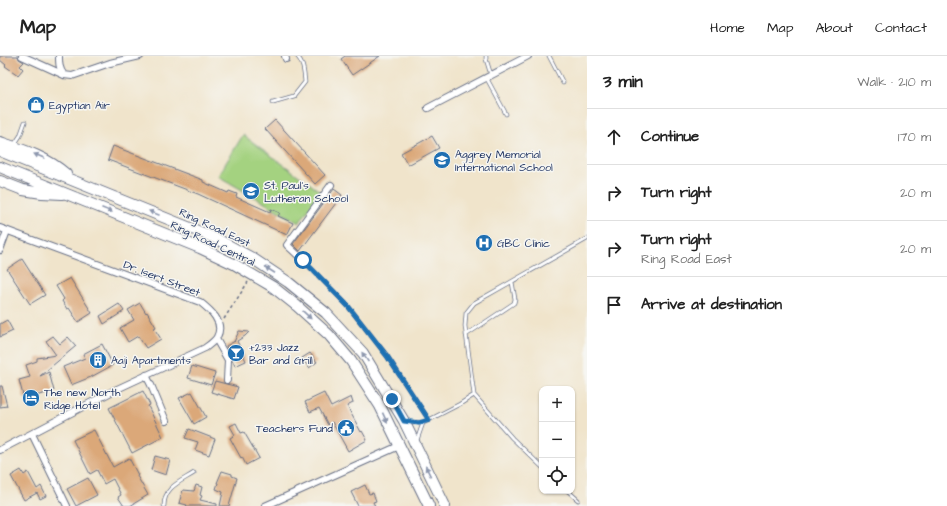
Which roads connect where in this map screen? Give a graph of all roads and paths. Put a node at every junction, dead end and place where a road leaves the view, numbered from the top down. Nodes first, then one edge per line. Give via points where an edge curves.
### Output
1 (22, 56) edge
2 (59, 56) edge
3 (140, 56) edge
4 (298, 56) edge
5 (486, 56) edge
6 (528, 56) edge
7 (549, 56) edge
8 (64, 75) junction
9 (489, 76) junction
10 (563, 83) dead end
11 (273, 102) dead end
12 (428, 108) dead end
13 (506, 114) dead end
14 (25, 122) dead end
15 (0, 142) edge
16 (13, 146) junction
17 (0, 151) edge
18 (0, 167) edge
19 (70, 179) junction
20 (0, 181) edge
21 (331, 185) dead end
22 (71, 195) junction
23 (0, 228) edge
24 (7, 230) junction
25 (587, 239) edge
26 (0, 250) edge
27 (303, 260) joint
28 (253, 275) junction
29 (512, 282) junction
30 (219, 328) junction
31 (466, 335) junction
32 (216, 339) junction
33 (146, 375) junction
34 (227, 380) dead end
35 (474, 395) junction
36 (429, 420) junction
37 (166, 421) dead end
38 (404, 421) junction
39 (423, 423) junction
40 (32, 434) junction
41 (415, 445) junction
42 (399, 446) junction
43 (0, 450) edge
44 (539, 464) edge
45 (194, 473) dead end
46 (571, 494) edge
47 (578, 500) dead end
48 (444, 503) edge
49 (67, 506) edge
50 (164, 506) edge
51 (265, 506) edge
52 (429, 506) edge

1 - 8 street
2 - 8 street via 59,67
3 - 8 street via 72,76
4 - 11 lane via 304,82 294,96
5 - 9 lane
6 - 9 street
7 - 10 lane
9 - 12 street
9 - 13 lane
14 - 16 lane
15 - 16 main road
19 -> 16 main road via 43,158
17 - 19 main road
18 - 22 main road, Ring Road Central
38 -> 19 main road, Ring Road East via 363,353 326,313 288,282 215,238
20 - 22 main road via 23,190
21 - 27 street via 287,245
22 -> 28 main road, Ring Road Central via 200,248
23 - 24 street, Dr. Isert Street
24 - 26 street
24 - 30 street, Dr. Isert Street via 200,302 217,319
25 - 29 lane
27 - 36 lane via 348,306 387,356
28 - 30 path
28 -> 42 main road, Ring Road Central via 297,306 329,335 351,361 380,406
29 - 31 lane via 474,303 466,313
29 - 31 lane via 514,303
30 - 32 street
31 - 35 lane
32 - 33 street via 205,348
32 - 34 street via 228,360
33 - 37 street
33 - 40 street
35 - 36 lane
35 - 44 lane
36 - 39 lane
38 - 39 lane
38 - 41 main road, Ring Road East
39 - 41 lane
40 - 43 street
40 - 49 street
48 -> 41 main road, Ring Road East
42 - 51 street
42 - 52 main road, Ring Road Central
45 - 50 lane via 168,490
46 - 47 lane
48 - 52 main road

